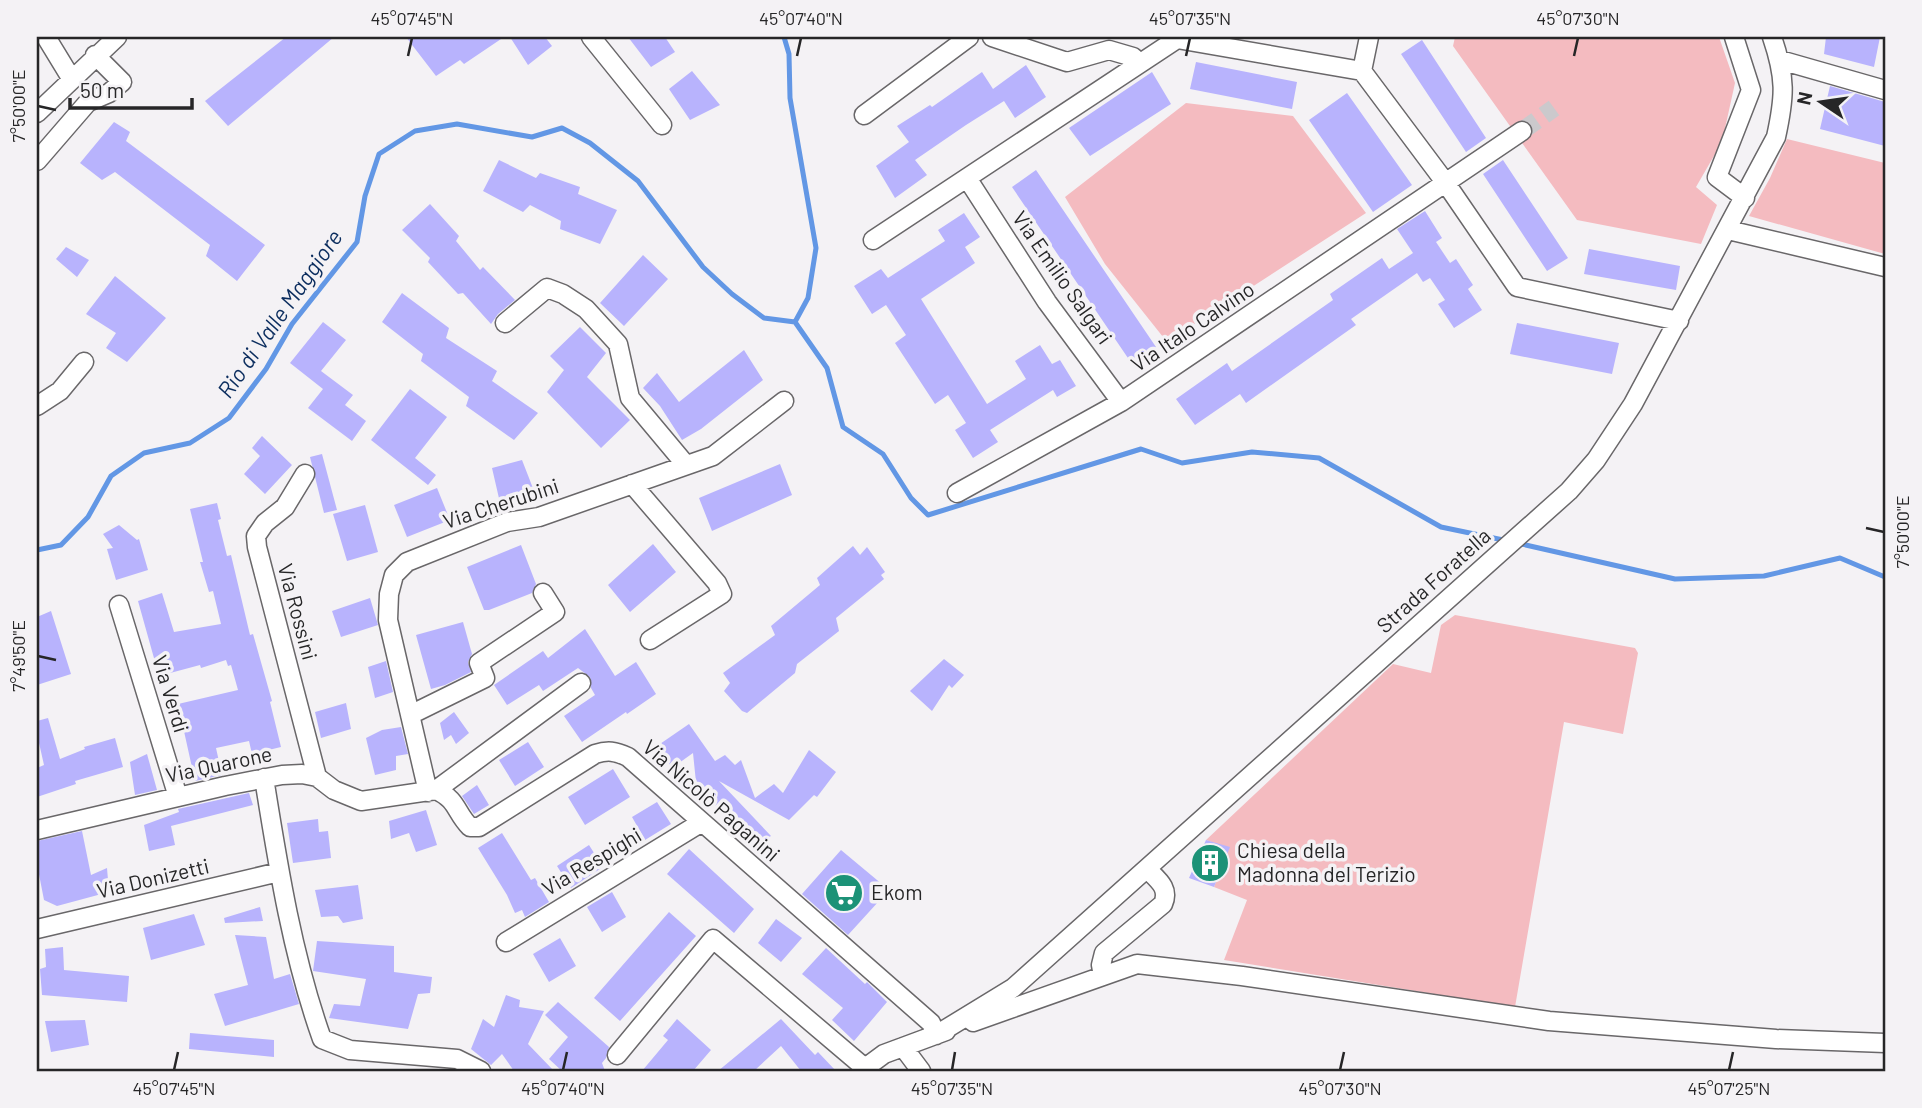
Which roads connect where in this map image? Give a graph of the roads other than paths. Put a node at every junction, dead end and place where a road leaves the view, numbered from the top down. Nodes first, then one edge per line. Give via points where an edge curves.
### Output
1 (46, 37) edge
2 (117, 37) edge
3 (591, 37) edge
4 (970, 37) edge
5 (992, 37) edge
6 (1369, 37) edge
7 (1734, 37) edge
8 (1772, 37) edge
9 (95, 55) junction
10 (1780, 60) junction
11 (1140, 63) junction
12 (1362, 71) junction
13 (71, 78) junction
14 (1885, 87) edge
15 (37, 113) edge
16 (864, 115) dead end
17 (662, 125) dead end
18 (1522, 131) tunnel mouth
19 (37, 161) edge
20 (967, 178) junction
21 (1445, 183) junction
22 (1745, 198) junction
23 (1736, 231) junction
24 (873, 240) dead end
25 (1885, 267) edge
26 (1679, 321) junction
27 (505, 323) dead end
28 (84, 362) dead end
29 (784, 401) dead end
30 (1121, 402) junction
31 (37, 406) edge
32 (685, 466) junction
33 (305, 474) dead end
34 (632, 484) junction
35 (957, 493) dead end
36 (543, 593) dead end
37 (119, 605) dead end
38 (650, 640) dead end
39 (581, 682) dead end
40 (410, 715) junction
41 (317, 777) junction
42 (264, 778) junction
43 (432, 791) junction
44 (178, 797) junction
45 (702, 822) junction
46 (37, 830) edge
47 (1147, 869) junction
48 (279, 872) junction
49 (37, 929) edge
50 (506, 942) dead end
51 (1034, 970) junction
52 (1103, 976) junction
53 (1013, 988) junction
54 (1065, 989) junction
55 (1037, 999) junction
56 (936, 1035) junction
57 (1885, 1043) edge
58 (903, 1047) junction
59 (617, 1055) dead end
60 (863, 1070) edge
61 (481, 1071) edge
62 (921, 1071) edge

1 - 13 street
2 - 9 street
3 - 17 street
4 - 16 street
5 - 11 street via 1067,62 1109,50
6 - 12 street
7 - 22 street via 1751,90 1717,177
8 - 10 street, Strada Foratella
9 - 13 street
9 - 19 street via 122,82 88,102
10 - 14 street
10 - 22 street, Strada Foratella via 1785,90 1776,137
11 - 12 street via 1177,38
11 - 20 street
12 - 21 street
13 - 15 street
18 - 21 street, Via Italo Calvino
20 - 24 street
20 - 30 street, Via Emilio Salgari via 1047,302
21 - 26 street via 1517,288
21 - 30 street, Via Italo Calvino
22 - 23 street, Strada Foratella
23 - 25 street
23 - 26 street, Strada Foratella
26 - 47 street, Strada Foratella via 1633,404 1569,491
27 - 32 street via 547,288 586,309 618,344 630,398
28 - 31 street via 60,391
29 - 32 street, Via Cherubini via 713,456
30 - 35 street, Via Italo Calvino
32 - 34 street, Via Cherubini
33 - 41 street, Via Rossini via 285,506 256,536
34 - 38 street via 722,594
34 - 40 street, Via Cherubini via 539,517 507,522 407,562 394,575 388,620
36 - 40 street via 555,612 479,663 485,678
37 - 44 street, Via Verdi
39 - 43 street, Via Quarone
40 - 43 street, Via Cherubini
41 - 42 street, Via Quarone
41 - 43 street, Via Quarone via 361,801
42 - 44 street, Via Quarone
42 - 48 street
43 - 45 street, Via Nicolò Paganini via 449,796 470,827 479,827 595,754 616,751
44 - 46 street, Via Quarone
45 - 50 street, Via Respighi
45 - 56 street, Via Nicolò Paganini via 931,1023
47 - 51 street, Strada Foratella
47 - 52 street via 1163,886 1163,904 1104,953
48 - 49 street, Via Donizetti
48 - 61 street via 322,1039 350,1050 457,1059
51 - 53 street, Strada Foratella
51 - 54 street
52 - 54 street
52 - 57 street via 1137,964 1549,1021
53 - 55 street
53 - 56 street, Strada Foratella
54 - 55 street
55 - 56 street
56 - 58 street
58 - 60 street
58 - 62 street
59 - 60 street via 713,939

